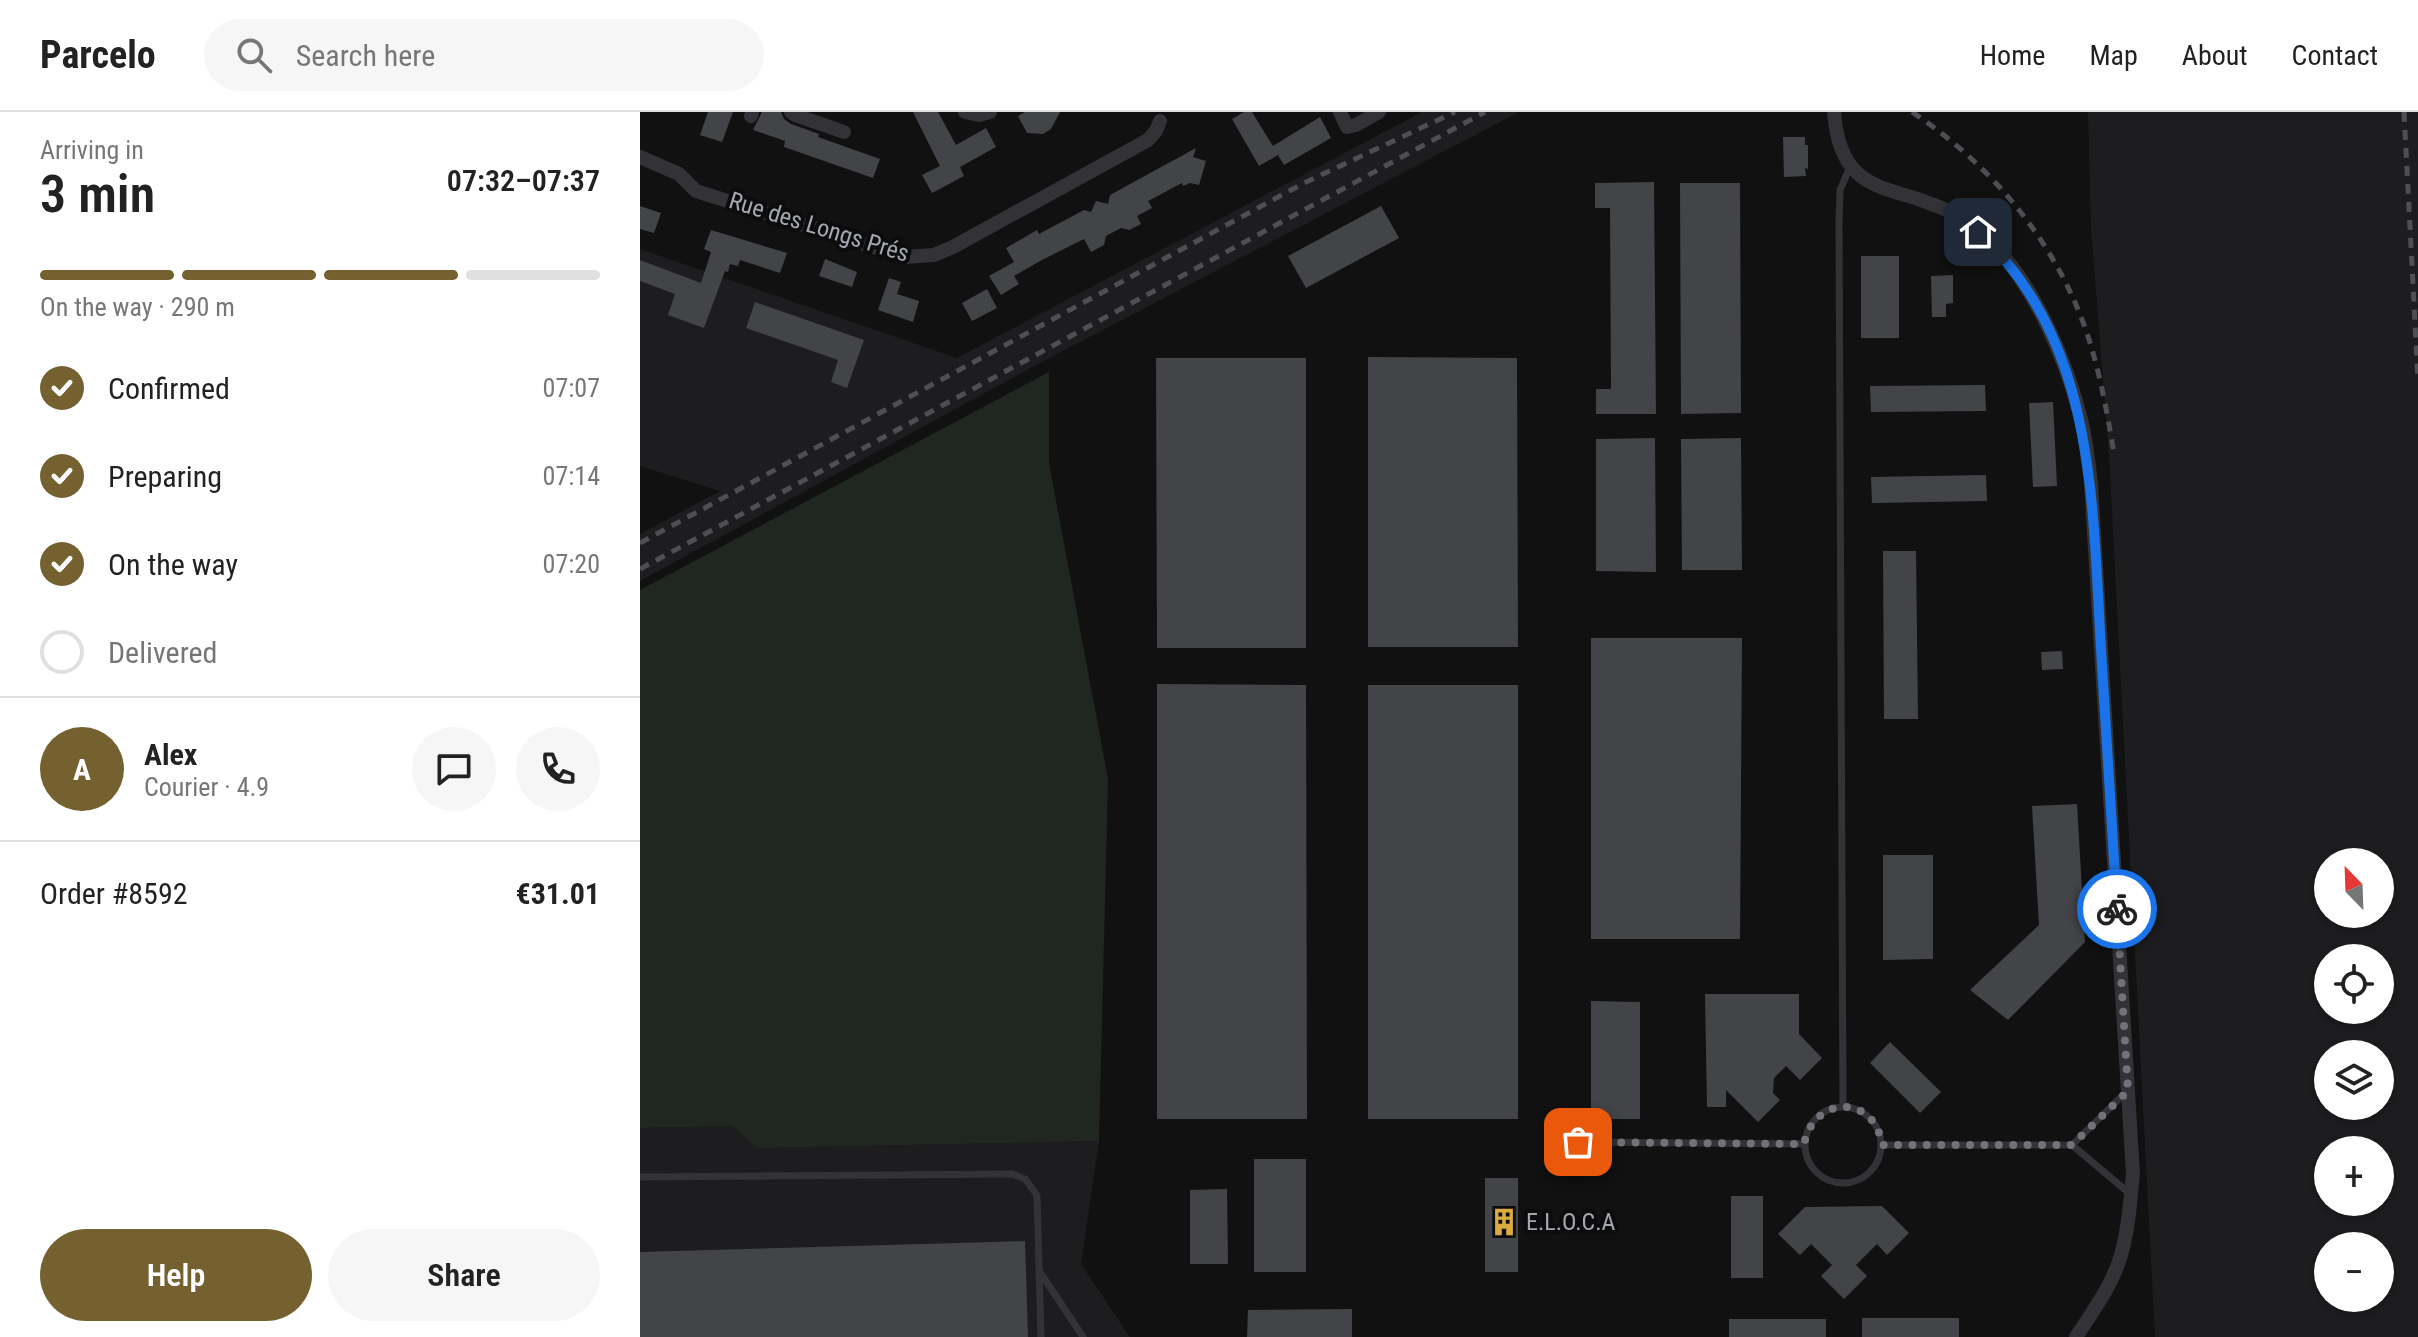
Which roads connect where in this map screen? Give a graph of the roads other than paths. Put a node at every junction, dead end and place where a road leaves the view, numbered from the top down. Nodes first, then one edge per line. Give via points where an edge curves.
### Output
1 (791, 112) edge
2 (965, 112) edge
3 (990, 112) edge
4 (1340, 112) edge
5 (1379, 112) edge
6 (1834, 112) edge
7 (1160, 121) dead end
8 (844, 132) dead end
9 (640, 157) edge
10 (1850, 167) junction
11 (2128, 1091) junction
12 (1843, 1106) junction
13 (1578, 1142) dead end
14 (1804, 1144) junction
15 (1882, 1145) junction
16 (2072, 1145) junction
17 (640, 1177) edge
18 (2131, 1194) junction
19 (1039, 1271) junction
20 (1041, 1337) edge
21 (1083, 1337) edge
22 (2076, 1337) edge

1 - 8 street
2 - 3 street
4 - 5 street via 1347,127
6 - 10 street via 1836,139
7 - 9 street, Rue des Longs Prés via 1148,140 953,247 920,258 696,191 679,174
10 - 11 street via 1867,181 1957,215 1996,249 2028,291 2056,344 2079,412 2091,484
10 - 12 lane via 1839,208
11 - 16 lane
11 - 18 street
12 - 14 lane via 1812,1122
12 - 15 lane via 1870,1117
13 - 14 lane
14 - 15 lane via 1818,1174 1848,1183 1876,1166
15 - 16 lane
16 - 18 lane
17 - 19 lane via 1012,1174 1025,1179 1037,1195
18 - 22 street via 2121,1257
19 - 20 lane
19 - 21 lane

